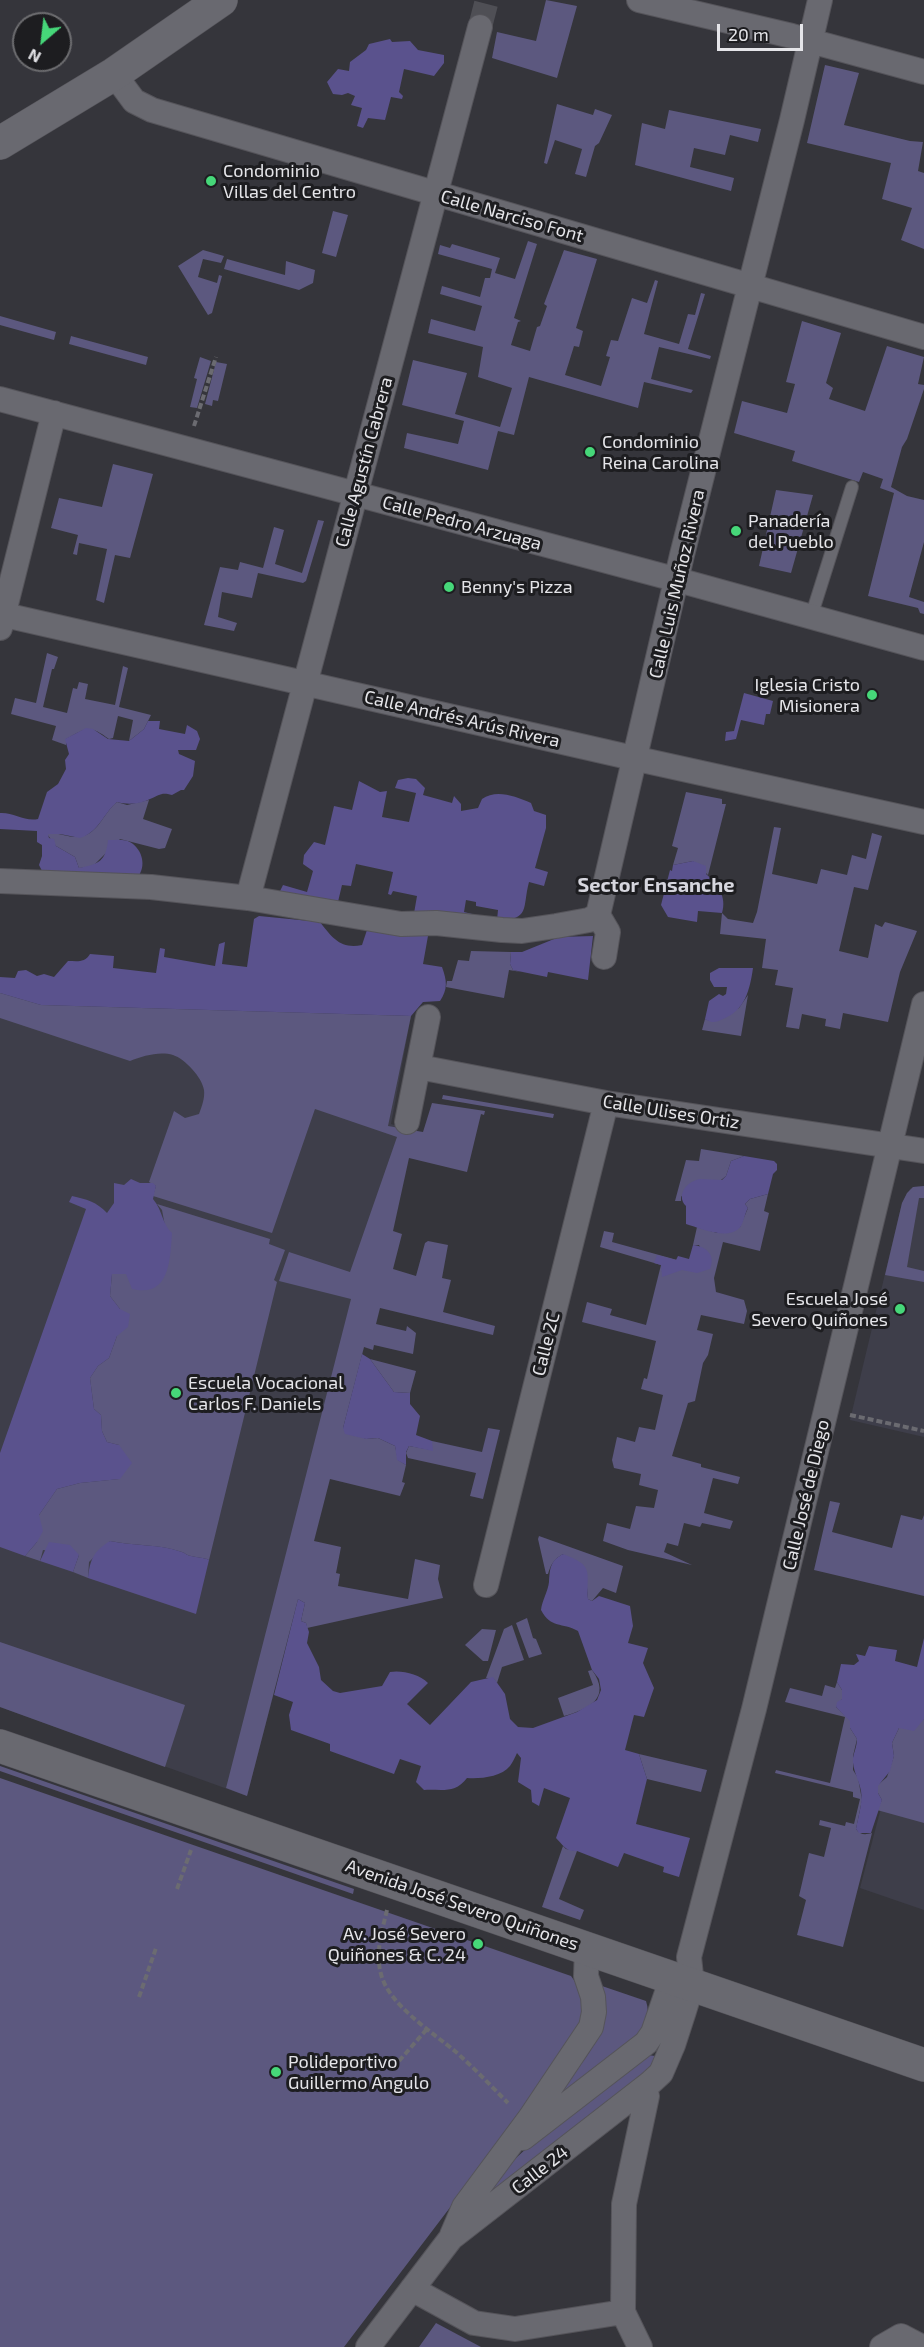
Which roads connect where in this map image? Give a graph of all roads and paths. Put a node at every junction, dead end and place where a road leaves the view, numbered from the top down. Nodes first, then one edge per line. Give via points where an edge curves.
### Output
1 (221, 0) edge
2 (639, 0) edge
3 (820, 0) edge
4 (480, 27) tunnel mouth
5 (809, 42) junction
6 (924, 72) edge
7 (114, 74) junction
8 (0, 143) edge
9 (436, 194) junction
10 (750, 286) junction
11 (924, 337) edge
12 (216, 357) dead end
13 (0, 399) edge
14 (54, 413) junction
15 (194, 426) dead end
16 (852, 487) dead end
17 (354, 495) junction
18 (678, 580) junction
19 (811, 617) junction
20 (1, 619) edge
21 (924, 648) edge
22 (305, 683) junction
23 (633, 758) junction
24 (924, 822) edge
25 (0, 881) edge
26 (248, 898) junction
27 (598, 915) junction
28 (604, 957) dead end
29 (924, 1004) edge
30 (428, 1017) dead end
31 (419, 1067) junction
32 (606, 1103) junction
33 (407, 1122) dead end
34 (890, 1145) junction
35 (924, 1152) edge
36 (846, 1414) dead end
37 (924, 1431) edge
38 (486, 1585) dead end
39 (0, 1746) edge
40 (191, 1850) dead end
41 (177, 1889) dead end
42 (387, 1907) dead end
43 (156, 1948) dead end
44 (587, 1948) junction
45 (682, 1981) junction
46 (139, 1997) dead end
47 (427, 2029) junction
48 (399, 2061) dead end
49 (924, 2065) edge
50 (647, 2096) dead end
51 (508, 2104) dead end
52 (509, 2147) junction
53 (451, 2238) junction
54 (412, 2289) junction
55 (623, 2312) junction
56 (368, 2347) edge
57 (640, 2347) edge
58 (882, 2347) edge
59 (922, 2347) edge

1 - 7 street
2 - 5 street
3 - 5 street, Calle Luis Muñoz Rivera
4 - 9 street, Calle Agustín Cabrera
5 - 6 street
5 - 10 street, Calle Luis Muñoz Rivera
7 - 8 street
7 - 9 street, Calle Narciso Font via 134,101 152,110
9 - 10 street, Calle Narciso Font
9 - 17 street, Calle Agustín Cabrera
10 - 11 street, Calle Narciso Font
10 - 18 street, Calle Luis Muñoz Rivera
12 - 15 path
13 - 14 street, Calle Pedro Arzuaga
14 - 17 street, Calle Pedro Arzuaga
14 - 20 street
16 - 19 lane
17 - 18 street, Calle Pedro Arzuaga
17 - 22 street, Calle Agustín Cabrera
18 - 19 street, Calle Pedro Arzuaga
18 - 23 street, Calle Luis Muñoz Rivera
19 - 21 street, Calle Pedro Arzuaga
20 - 22 street, Calle Andrés Arús Rivera
22 - 23 street, Calle Andrés Arús Rivera
22 - 26 street, Calle Agustín Cabrera
23 - 24 street, Calle Andrés Arús Rivera
23 - 27 street, Calle Luis Muñoz Rivera
25 - 26 street via 152,887
26 - 27 street via 401,924 436,923 522,931 589,920
27 - 28 street, Calle Luis Muñoz Rivera via 608,932
29 - 34 street, Calle José de Diego
30 - 31 street
31 - 32 street, Calle Ulises Ortiz
31 - 33 street
32 - 34 street, Calle Ulises Ortiz
32 - 38 street, Calle 2C
34 - 35 street, Calle Ulises Ortiz
34 - 45 street, Calle José de Diego via 754,1709
36 - 37 path
39 - 44 street, Avenida José Severo Quiñones
40 - 41 path
42 - 47 path via 379,1947 381,1974 390,1994
43 - 46 path
44 - 45 street, Avenida José Severo Quiñones
44 - 52 street via 586,1976 594,2012 591,2026
45 - 49 street, Avenida José Severo Quiñones
45 - 52 street via 646,2043
45 - 53 street, Calle 24 via 673,2045 660,2073
47 - 48 path
47 - 51 path via 474,2068
50 - 55 street via 624,2204
52 - 53 street via 464,2207
53 - 54 street, Calle 24
54 - 55 street via 474,2323 515,2329
54 - 56 street, Calle 24
55 - 57 street
58 - 59 street via 901,2336

